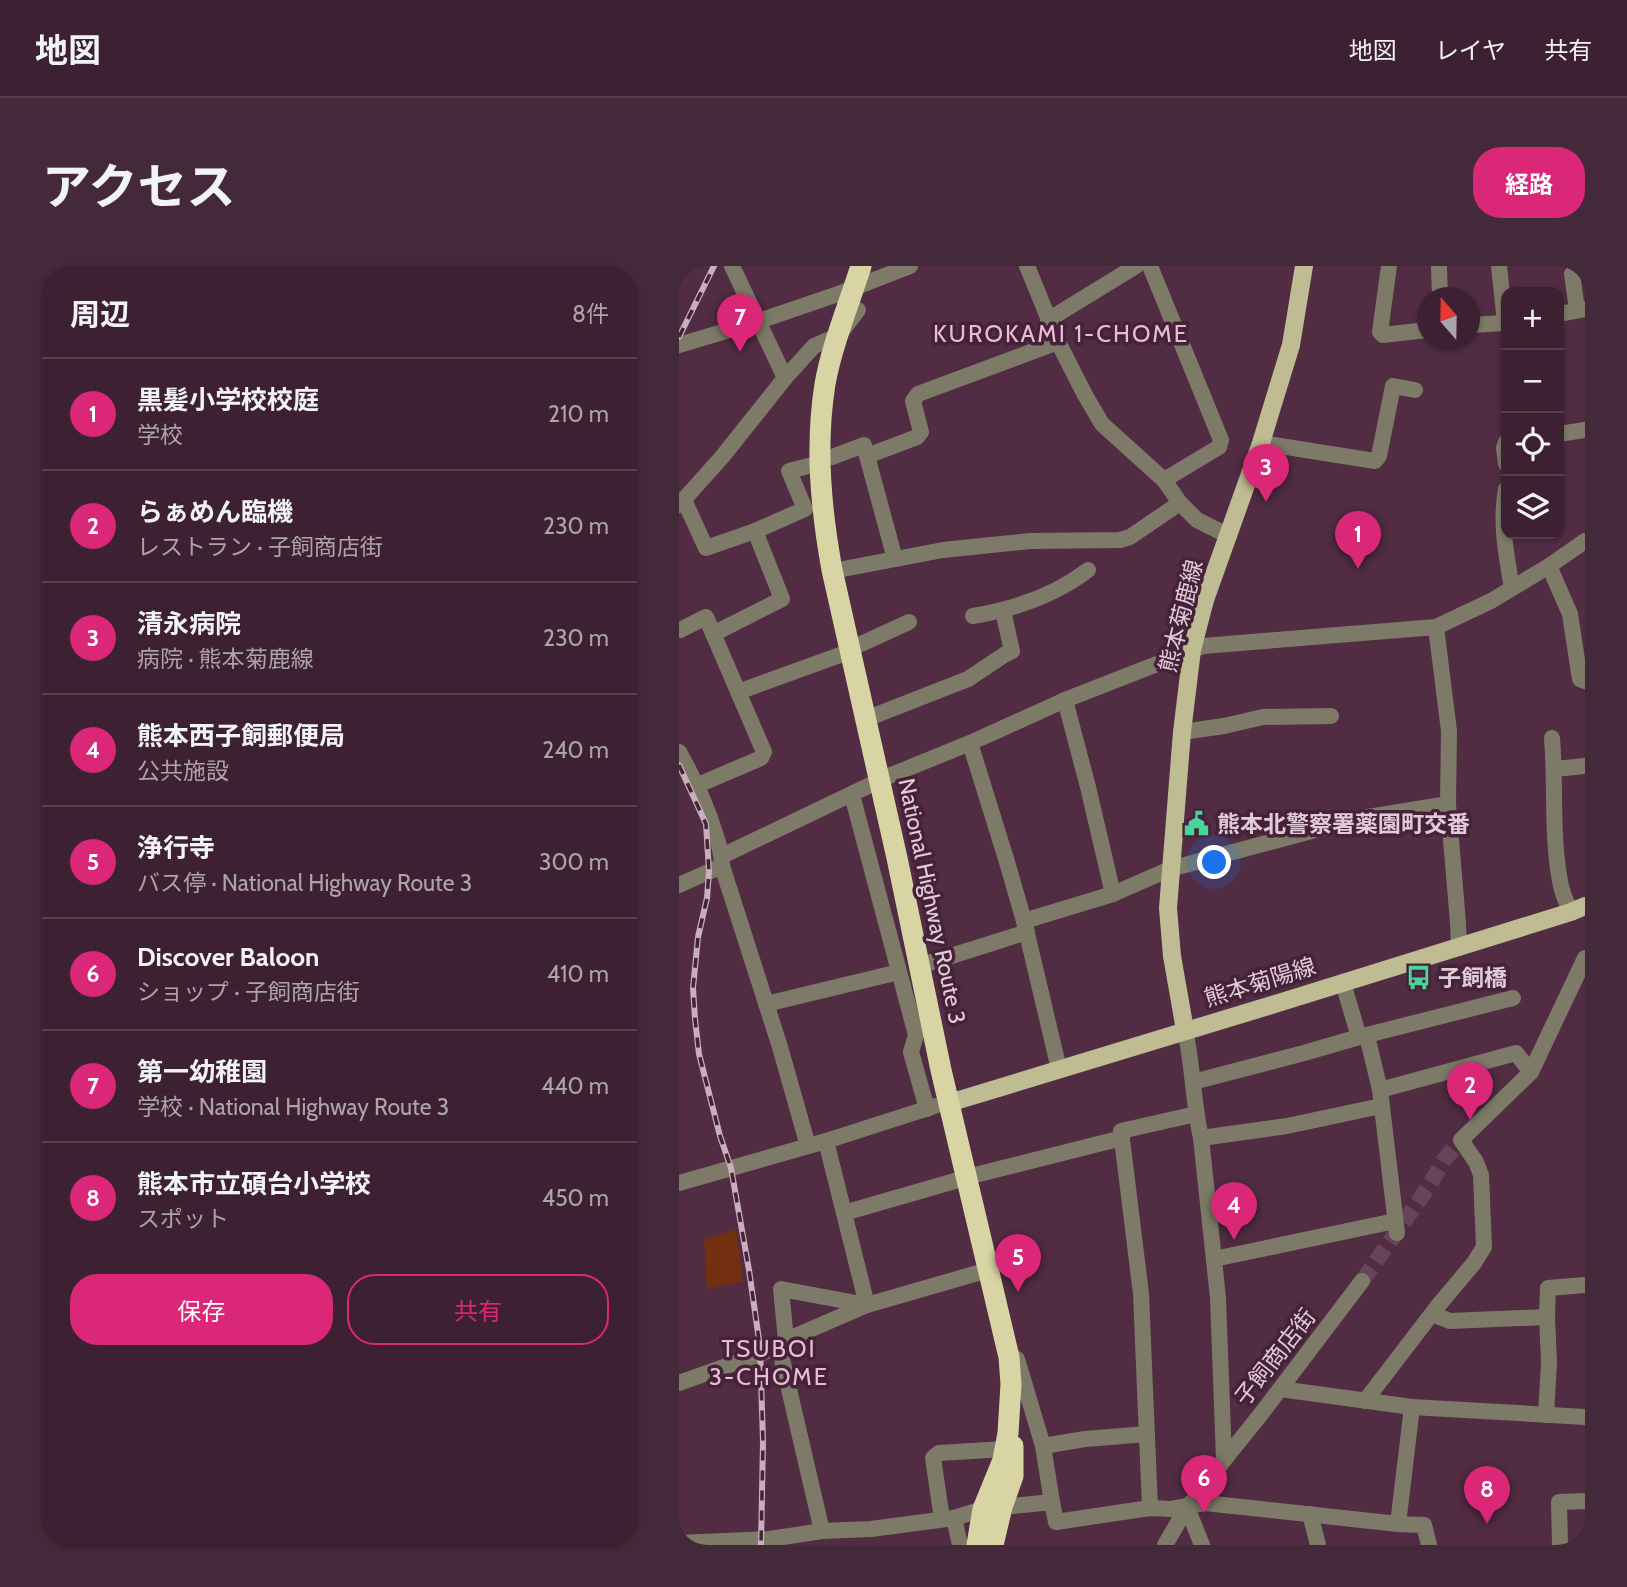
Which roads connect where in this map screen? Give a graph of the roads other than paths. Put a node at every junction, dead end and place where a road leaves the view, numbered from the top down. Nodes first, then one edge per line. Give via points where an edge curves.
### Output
1 (732, 266) edge
2 (910, 266) edge
3 (1027, 266) edge
4 (1136, 266) edge
5 (1150, 266) edge
6 (1304, 266) edge
7 (1389, 266) edge
8 (1439, 266) edge
9 (1499, 266) edge
10 (1571, 274) dead end
11 (864, 275) edge
12 (1440, 287) edge
13 (1502, 287) edge
14 (858, 310) junction
15 (1581, 310) edge
16 (1048, 320) junction
17 (759, 321) junction
18 (1501, 323) edge
19 (1480, 324) edge
20 (1417, 331) edge
21 (839, 335) junction
22 (1058, 342) junction
23 (679, 345) edge
24 (785, 378) junction
25 (1415, 390) dead end
26 (1585, 430) edge
27 (1564, 433) edge
28 (1261, 443) junction
29 (867, 456) junction
30 (826, 460) junction
31 (1164, 480) junction
32 (682, 503) edge
33 (1180, 503) junction
34 (755, 531) junction
35 (1229, 536) junction
36 (1505, 539) edge
37 (1585, 541) edge
38 (895, 559) junction
39 (1549, 566) junction
40 (843, 569) junction
41 (1088, 570) dead end
42 (1512, 588) junction
43 (1003, 611) junction
44 (973, 616) dead end
45 (909, 622) dead end
46 (1436, 627) junction
47 (680, 630) edge
48 (713, 634) junction
49 (856, 647) junction
50 (1192, 650) junction
51 (1585, 681) edge
52 (738, 692) junction
53 (1065, 700) junction
54 (876, 715) junction
55 (1331, 716) dead end
56 (1182, 732) junction
57 (1552, 738) dead end
58 (970, 743) junction
59 (679, 752) edge
60 (1585, 766) edge
61 (1555, 769) junction
62 (885, 779) junction
63 (698, 785) junction
64 (852, 795) junction
65 (1448, 804) junction
66 (722, 861) junction
67 (1170, 869) junction
68 (679, 885) edge
69 (1112, 894) junction
70 (1578, 909) edge
71 (1025, 926) junction
72 (1459, 948) junction
73 (1585, 958) edge
74 (929, 963) junction
75 (899, 972) junction
76 (1343, 983) junction
77 (1513, 998) dead end
78 (766, 1004) junction
79 (1185, 1030) junction
80 (1363, 1037) junction
81 (1059, 1069) junction
82 (1531, 1072) junction
83 (1193, 1082) junction
84 (1380, 1098) junction
85 (953, 1101) junction
86 (927, 1109) junction
87 (1196, 1114) junction
88 (1122, 1138) junction
89 (1201, 1138) junction
90 (826, 1141) junction
91 (808, 1146) junction
92 (970, 1177) junction
93 (679, 1182) edge
94 (843, 1213) junction
95 (1214, 1259) junction
96 (988, 1270) junction
97 (1362, 1282) tunnel mouth
98 (1585, 1285) edge
99 (867, 1305) junction
100 (1432, 1314) junction
101 (1547, 1317) junction
102 (782, 1343) junction
103 (1017, 1359) junction
104 (679, 1383) edge
105 (1280, 1389) junction
106 (1365, 1401) junction
107 (1412, 1407) junction
108 (1546, 1415) junction
109 (1585, 1417) edge
110 (1147, 1434) junction
111 (1043, 1446) junction
112 (1005, 1449) junction
113 (1224, 1460) junction
114 (1585, 1501) edge
115 (1052, 1502) junction
116 (1187, 1507) junction
117 (993, 1508) junction
118 (1150, 1508) junction
119 (1310, 1514) junction
120 (948, 1518) junction
121 (1398, 1524) junction
122 (870, 1529) junction
123 (822, 1531) junction
124 (770, 1542) edge
125 (679, 1543) edge
126 (875, 1545) edge
127 (960, 1545) edge
128 (977, 1545) edge
129 (993, 1545) edge
130 (1165, 1545) edge
131 (1202, 1545) edge
132 (1318, 1545) edge
133 (1429, 1545) edge
134 (1560, 1545) edge

1 - 17 street
2 - 11 street
3 - 16 street
4 - 16 street
5 - 31 street via 1221,440 1219,447
6 - 28 main road, 熊本菊鹿線 via 1291,345
7 - 20 street via 1380,331 1383,335
8 - 12 street
9 - 13 street
10 - 15 street
11 - 14 highway, National Highway Route 3
11 - 17 street
11 - 21 highway, National Highway Route 3
14 - 21 street
14 - 30 highway, National Highway Route 3 via 842,363
16 - 22 street
17 - 23 street
17 - 24 street
18 - 19 street
21 - 24 street via 814,346
21 - 30 highway, National Highway Route 3 via 825,382 819,442
22 - 29 street via 918,394 913,401 921,425 917,437
22 - 31 street via 1102,424
24 - 32 street
25 - 28 street via 1393,386 1375,461
26 - 27 street
28 - 35 main road, 熊本菊鹿線
29 - 30 street via 864,446
29 - 38 street
30 - 34 street via 789,471 805,509
30 - 40 highway, National Highway Route 3
30 - 49 highway, National Highway Route 3 via 824,525 832,570
31 - 33 street
32 - 34 street via 706,548
33 - 35 street via 1197,520
33 - 38 street via 1120,540 1030,541
34 - 48 street via 782,600
35 - 50 main road, 熊本菊鹿線
36 - 42 street
37 - 39 street
38 - 40 street
39 - 42 street
39 - 51 street via 1570,614 1580,679
40 - 49 highway, National Highway Route 3
41 - 43 street via 1045,596
42 - 46 street
43 - 44 street
43 - 54 street via 1012,651 968,680
45 - 49 street
46 - 50 street
46 - 65 street via 1449,731
47 - 48 street via 706,617
48 - 52 street
49 - 52 street
49 - 54 highway, National Highway Route 3
49 - 62 highway, National Highway Route 3
50 - 53 street
50 - 56 main road, 熊本菊鹿線
52 - 63 street via 764,752 761,758
53 - 58 street
53 - 69 street
54 - 62 highway, National Highway Route 3
55 - 56 street via 1263,717
56 - 67 main road, 熊本菊鹿線
57 - 61 street
58 - 62 street
58 - 71 street
59 - 63 street
60 - 61 street
61 - 70 street via 1561,889
62 - 64 street
62 - 74 highway, National Highway Route 3
62 - 85 highway, National Highway Route 3
63 - 66 street
64 - 66 street
64 - 75 street
65 - 67 street via 1356,819
65 - 72 street
66 - 68 street
66 - 78 street
67 - 69 street
67 - 79 main road, 熊本菊鹿線 via 1172,956
69 - 71 street
70 - 72 main road, 熊本菊陽線
71 - 74 street
71 - 81 street
72 - 76 main road, 熊本菊陽線
73 - 82 street
74 - 85 highway, National Highway Route 3
75 - 78 street
75 - 86 street via 916,1035 911,1052
76 - 79 main road, 熊本菊陽線
76 - 80 street
77 - 80 street
78 - 91 street
79 - 81 main road, 熊本菊陽線
79 - 83 street
80 - 83 street
80 - 84 street
81 - 85 main road, 熊本菊陽線
82 - 84 street via 1516,1053
82 - 100 street via 1461,1140 1481,1175 1484,1247
83 - 87 street
84 - 89 street via 1287,1126
84 - 95 street via 1396,1227
85 - 86 street
85 - 92 highway, National Highway Route 3
86 - 90 street
87 - 88 street via 1121,1130
87 - 89 street
88 - 92 street
88 - 110 street via 1141,1294
89 - 95 street
90 - 91 street
90 - 94 street
91 - 93 street
92 - 94 street
92 - 96 highway, National Highway Route 3
92 - 103 highway, National Highway Route 3
94 - 99 street
95 - 113 street
96 - 99 street
96 - 112 highway, National Highway Route 3 via 1009,1357 1011,1409
97 - 105 street, 子飼商店街
98 - 101 street via 1548,1288
99 - 102 street
99 - 102 street via 781,1289
100 - 101 street via 1450,1321
100 - 106 street
101 - 108 street
102 - 104 street
102 - 123 street
103 - 111 street
103 - 117 highway, National Highway Route 3 via 1013,1476
105 - 106 street
105 - 113 street, 子飼商店街
106 - 107 street
107 - 108 street
107 - 121 street
108 - 109 street
110 - 111 street
110 - 118 street
111 - 115 street
112 - 117 highway, National Highway Route 3
112 - 120 street via 939,1453 933,1458
113 - 116 street, 子飼商店街
114 - 134 street via 1559,1502
115 - 117 street
115 - 118 street via 1056,1522
116 - 118 street
116 - 119 street via 1205,1503
116 - 130 street, 子飼商店街
116 - 131 street
117 - 120 street
117 - 128 highway, National Highway Route 3
117 - 129 highway, National Highway Route 3
119 - 121 street
119 - 132 street
120 - 122 street
120 - 127 street
121 - 133 street via 1424,1525
122 - 123 street
122 - 126 street
123 - 124 street
124 - 125 street

